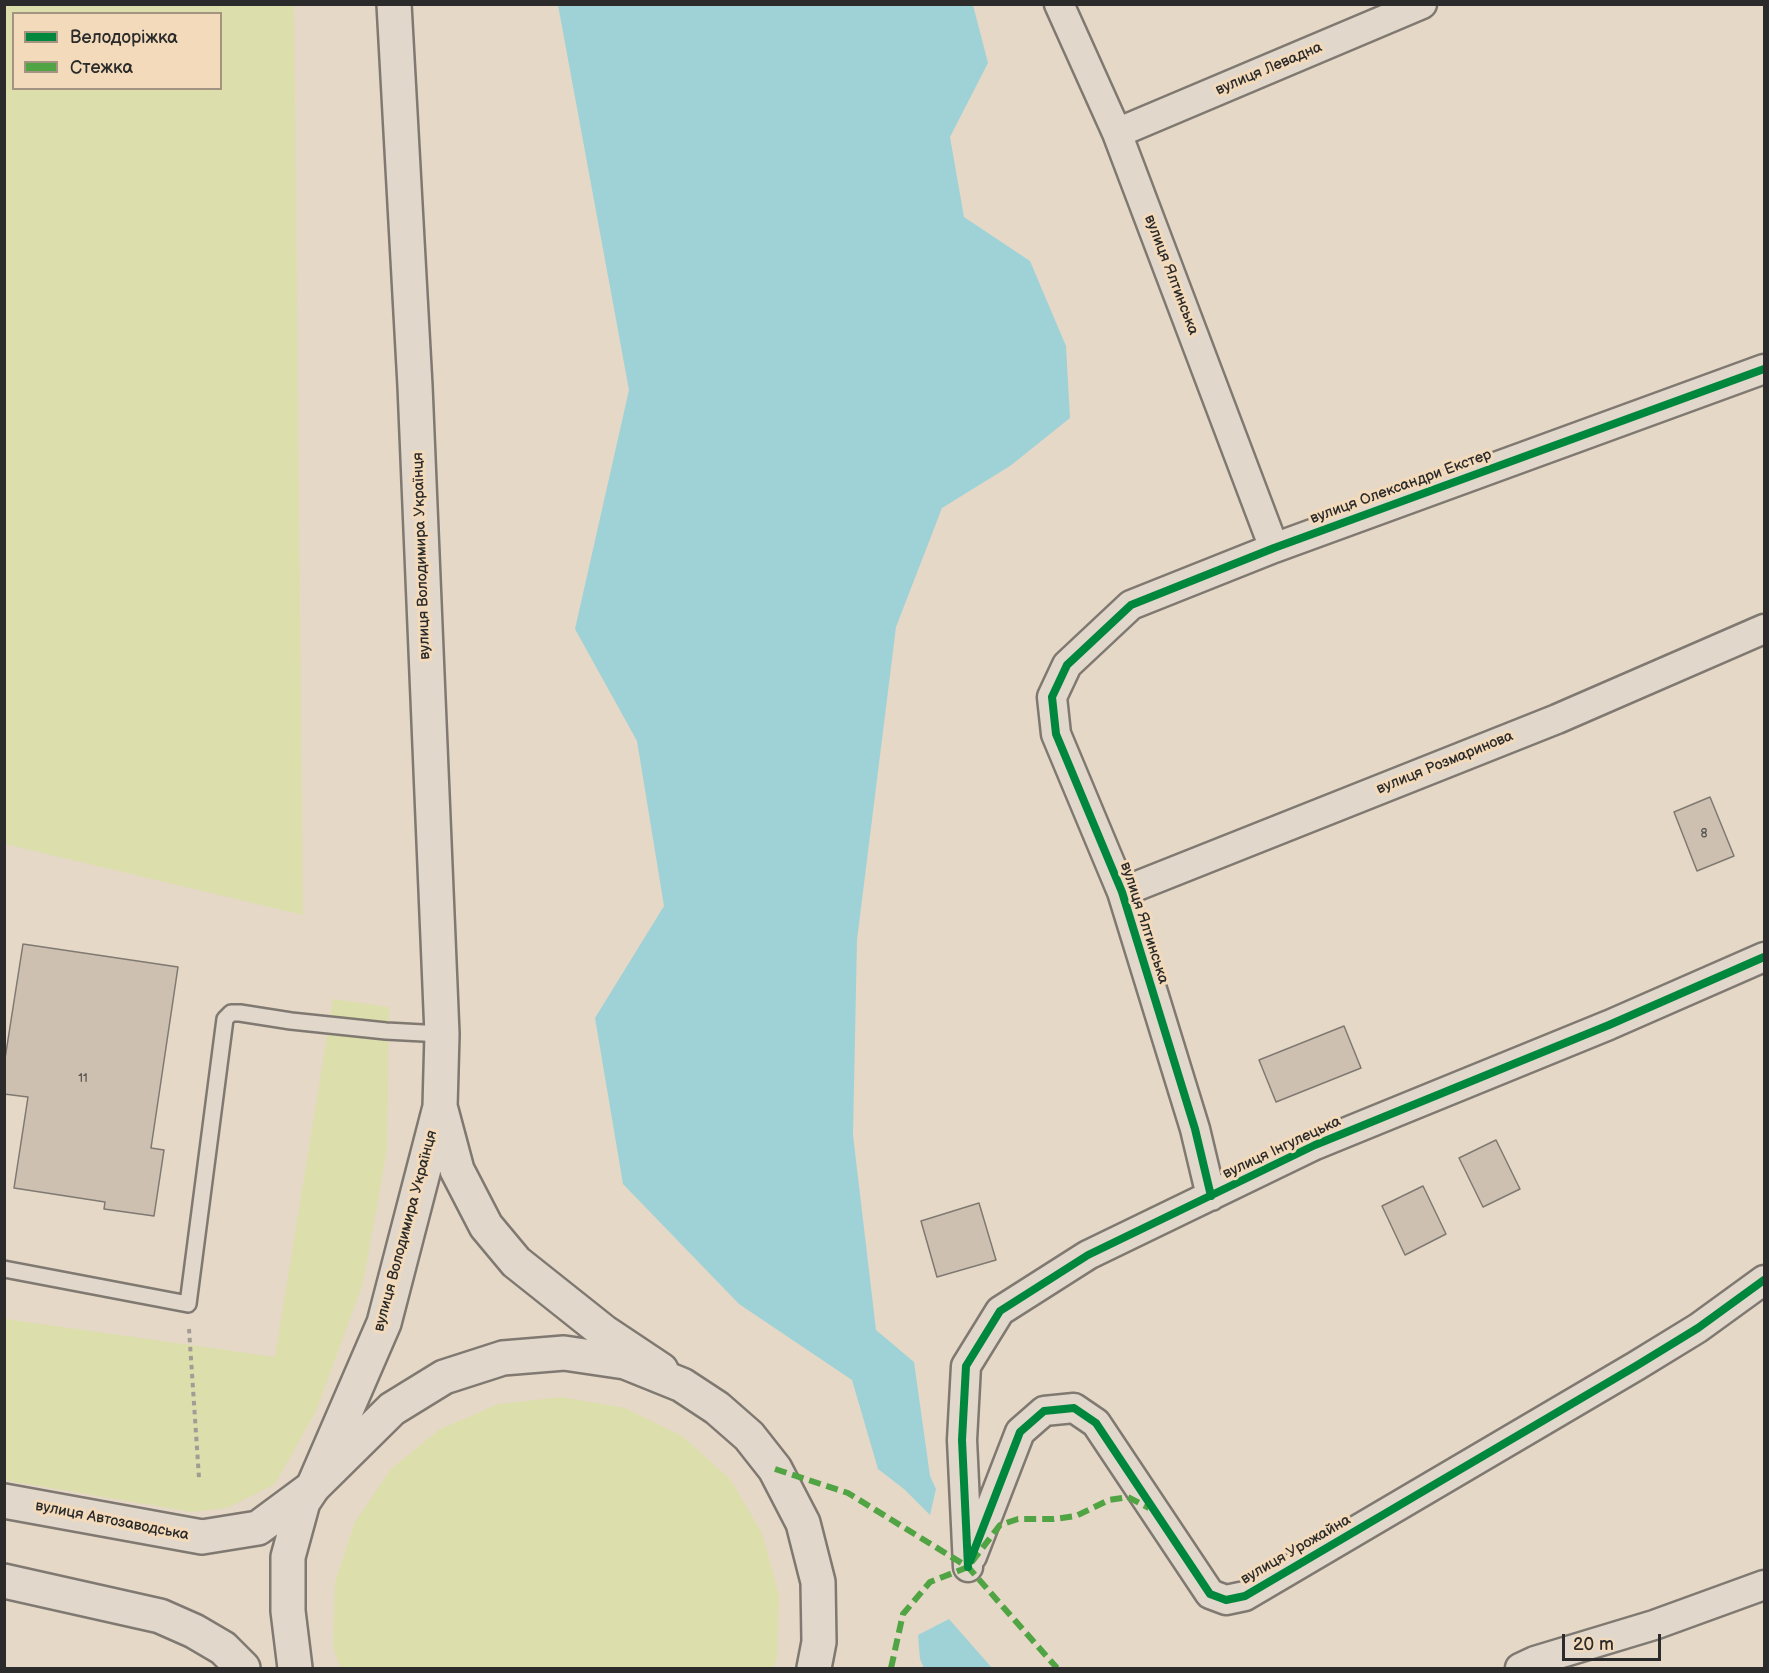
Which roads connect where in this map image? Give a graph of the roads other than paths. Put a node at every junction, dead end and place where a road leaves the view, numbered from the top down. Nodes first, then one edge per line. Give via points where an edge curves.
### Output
1 (394, 4) edge
2 (1059, 4) edge
3 (1422, 4) edge
4 (1117, 133) junction
5 (1764, 369) edge
6 (1274, 548) junction
7 (1764, 630) edge
8 (1067, 664) joint
9 (1122, 892) junction
10 (1764, 957) edge
11 (442, 1034) junction
12 (440, 1107) junction
13 (1211, 1196) junction
14 (4, 1269) edge
15 (1764, 1280) edge
16 (682, 1385) junction
17 (313, 1487) junction
18 (4, 1501) edge
19 (968, 1567) joint
20 (4, 1581) edge
21 (1764, 1585) edge
22 (243, 1668) edge
23 (295, 1668) edge
24 (814, 1668) edge
25 (1520, 1668) edge

1 - 11 main road, вулиця Володимира Українця via 415,386
2 - 4 street, вулиця Ялтинська
3 - 4 street, вулиця Левадна
4 - 6 street, вулиця Ялтинська
5 - 6 street, вулиця Олександри Екстер
6 - 8 street, вулиця Олександри Екстер via 1131,605
7 - 9 street, вулиця Розмаринова via 1557,719
8 - 9 street, вулиця Ялтинська via 1052,697 1056,734
9 - 13 street, вулиця Ялтинська via 1195,1129
10 - 13 street, вулиця Інгулецька via 1610,1025 1315,1145
11 - 12 main road, вулиця Володимира Українця
11 - 14 lane via 231,1013 225,1019 188,1304
12 - 16 main road, вулиця Володимира Українця via 457,1170 486,1226 516,1262 604,1332
12 - 17 main road, вулиця Володимира Українця via 384,1323
13 - 19 street, вулиця Інгулецька via 1088,1255 1000,1311 966,1366 962,1440
15 - 19 street, вулиця Урожайна via 1698,1328 1636,1366 1245,1596 1226,1600 1210,1594 1096,1423 1074,1408 1044,1412 1020,1432
16 - 17 main road, вулиця Володимира Українця via 625,1362 564,1353 502,1358 444,1377 392,1409
16 - 24 main road via 749,1436 775,1469 803,1523 818,1582 819,1642
17 - 18 main road, вулиця Автозаводська via 258,1528 202,1538
17 - 23 main road, вулиця Володимира Українця via 303,1502 288,1557 288,1611
20 - 22 main road via 160,1616 223,1648
21 - 25 street

